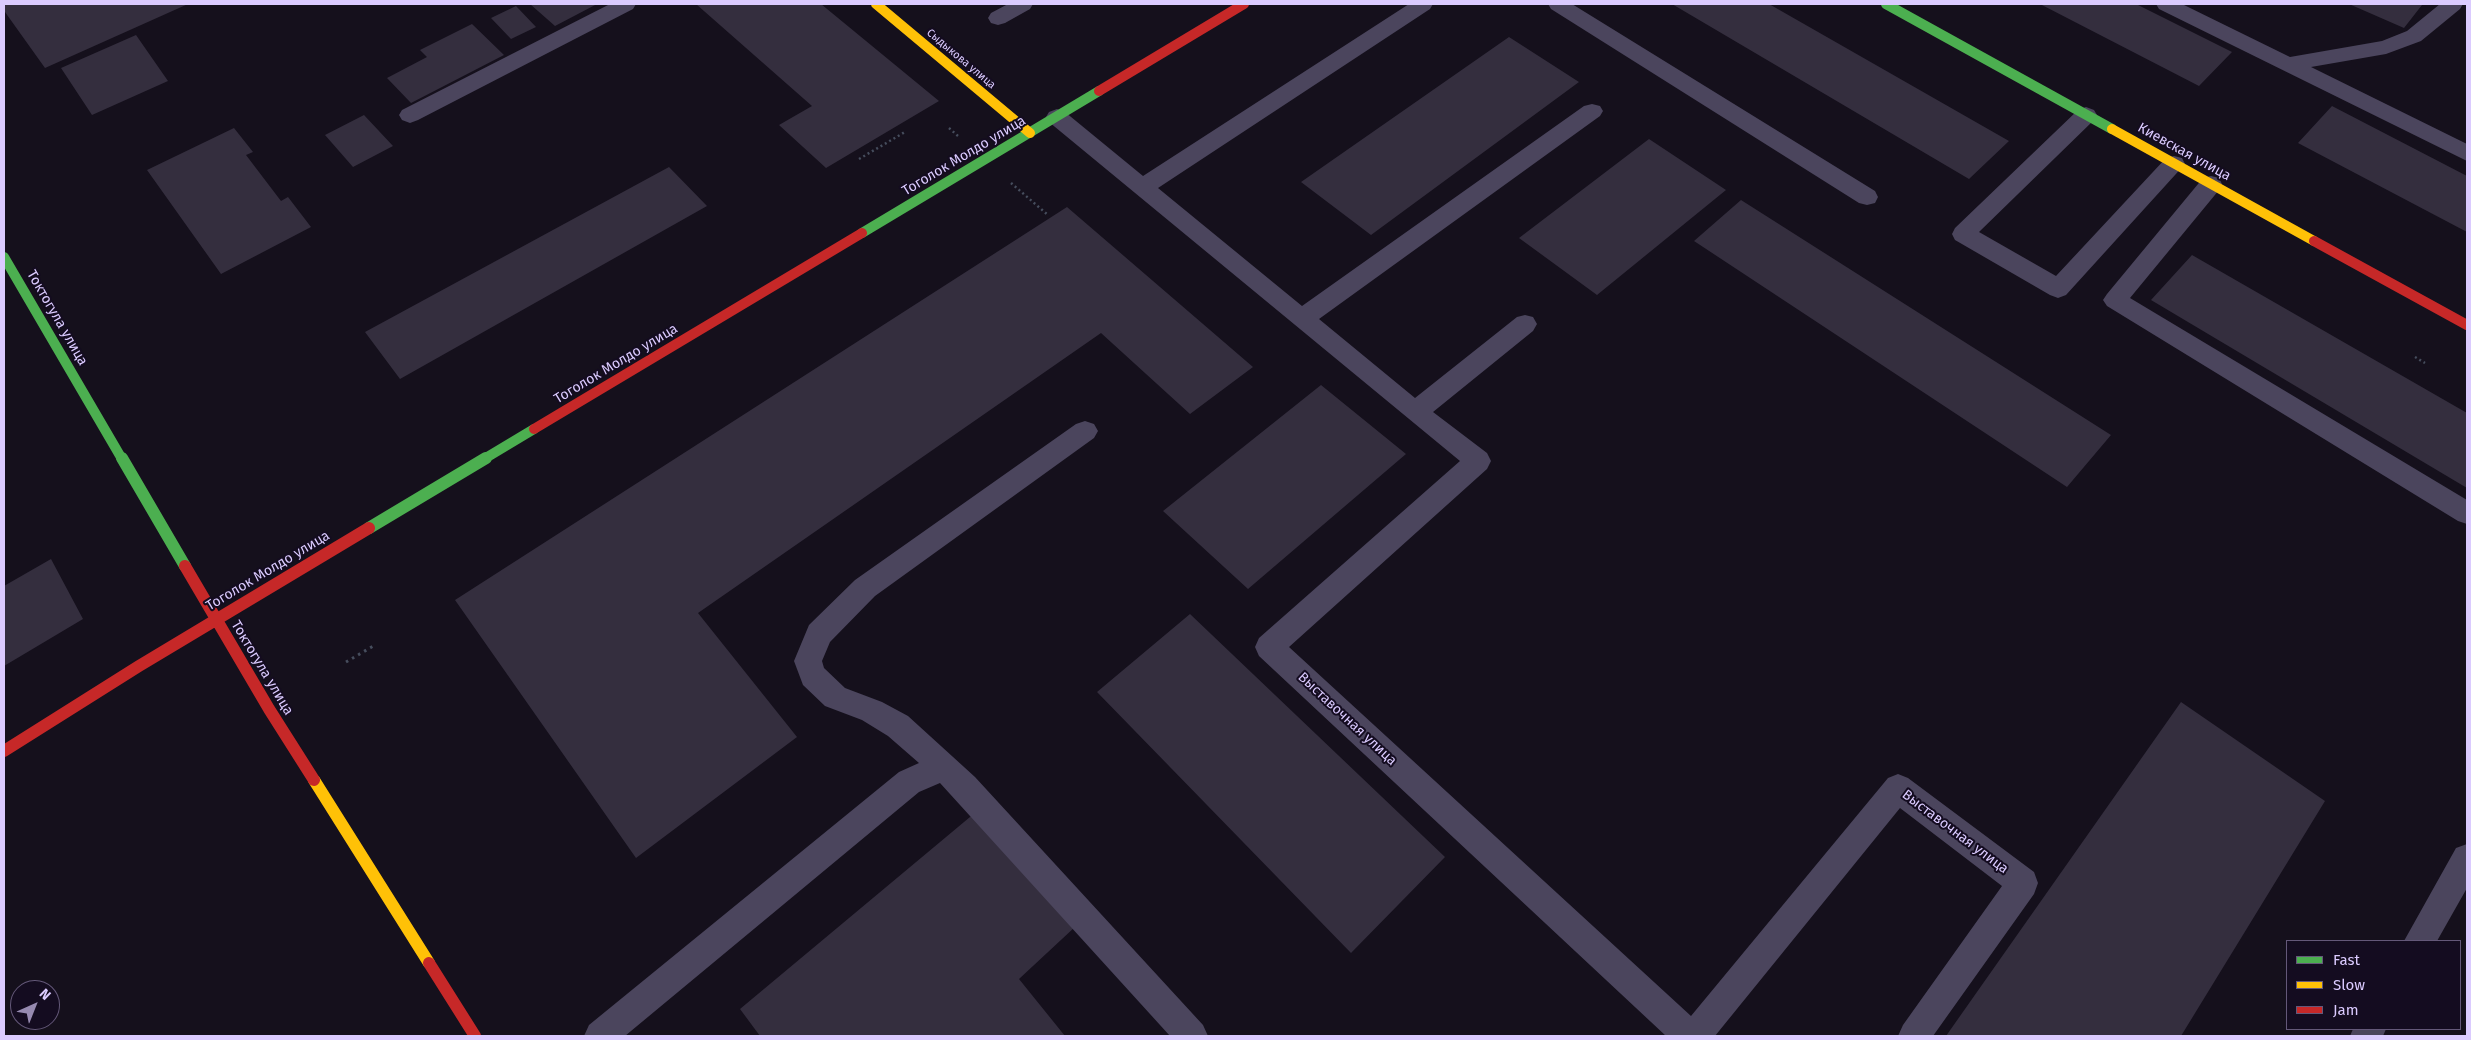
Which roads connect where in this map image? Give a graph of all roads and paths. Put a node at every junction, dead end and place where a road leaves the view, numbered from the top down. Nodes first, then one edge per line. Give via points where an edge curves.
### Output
1 (626, 4) edge
2 (876, 4) edge
3 (1023, 4) edge
4 (1244, 4) edge
5 (1423, 4) edge
6 (1558, 4) edge
7 (1886, 4) edge
8 (2166, 4) edge
9 (2453, 4) edge
10 (998, 18) dead end
11 (2288, 64) junction
12 (1592, 111) dead end
13 (410, 115) dead end
14 (2086, 115) junction
15 (1057, 117) junction
16 (905, 132) dead end
17 (1030, 133) junction
18 (2467, 153) edge
19 (859, 158) dead end
20 (2174, 164) junction
21 (2211, 184) junction
22 (1142, 187) junction
23 (1867, 197) dead end
24 (4, 257) edge
25 (1303, 318) junction
26 (1525, 324) dead end
27 (2467, 325) edge
28 (2415, 357) dead end
29 (2424, 363) dead end
30 (1415, 412) junction
31 (1085, 431) dead end
32 (2467, 513) edge
33 (216, 620) junction
34 (375, 645) dead end
35 (346, 662) dead end
36 (4, 751) edge
37 (944, 767) junction
38 (2467, 859) edge
39 (2421, 940) edge
40 (474, 1036) edge
41 (600, 1036) edge
42 (1192, 1036) edge
43 (1690, 1036) edge
44 (1695, 1036) edge
45 (1914, 1036) edge

1 - 13 lane
2 - 17 main road, Сыдыкова улица
3 - 10 lane
4 - 15 main road, Тоголок Молдо улица
5 - 22 lane
6 - 23 lane
7 - 14 main road, Киевская улица
8 - 11 lane
9 - 11 lane via 2414,36 2386,47
11 - 18 lane
12 - 25 lane
14 - 20 main road, Киевская улица
14 - 20 lane via 1964,234 2058,289
15 - 17 main road, Тоголок Молдо улица
15 - 22 lane
16 - 19 path
17 - 33 main road, Тоголок Молдо улица
20 - 21 main road, Киевская улица
21 - 27 main road, Киевская улица
21 - 32 lane via 2115,300
22 - 25 lane
24 - 33 main road, Токтогула улица
25 - 30 lane
26 - 30 lane
28 - 29 path
30 - 43 lane, Выставочная улица via 1478,462 1269,647
31 - 37 lane via 865,588 819,634 808,661 813,676 835,697 872,711 898,726
33 - 36 main road, Тоголок Молдо улица
33 - 40 main road, Токтогула улица
34 - 35 path
37 - 41 lane via 909,782
37 - 42 lane
38 - 39 lane
44 - 45 lane, Выставочная улица via 1898,788 2023,884

